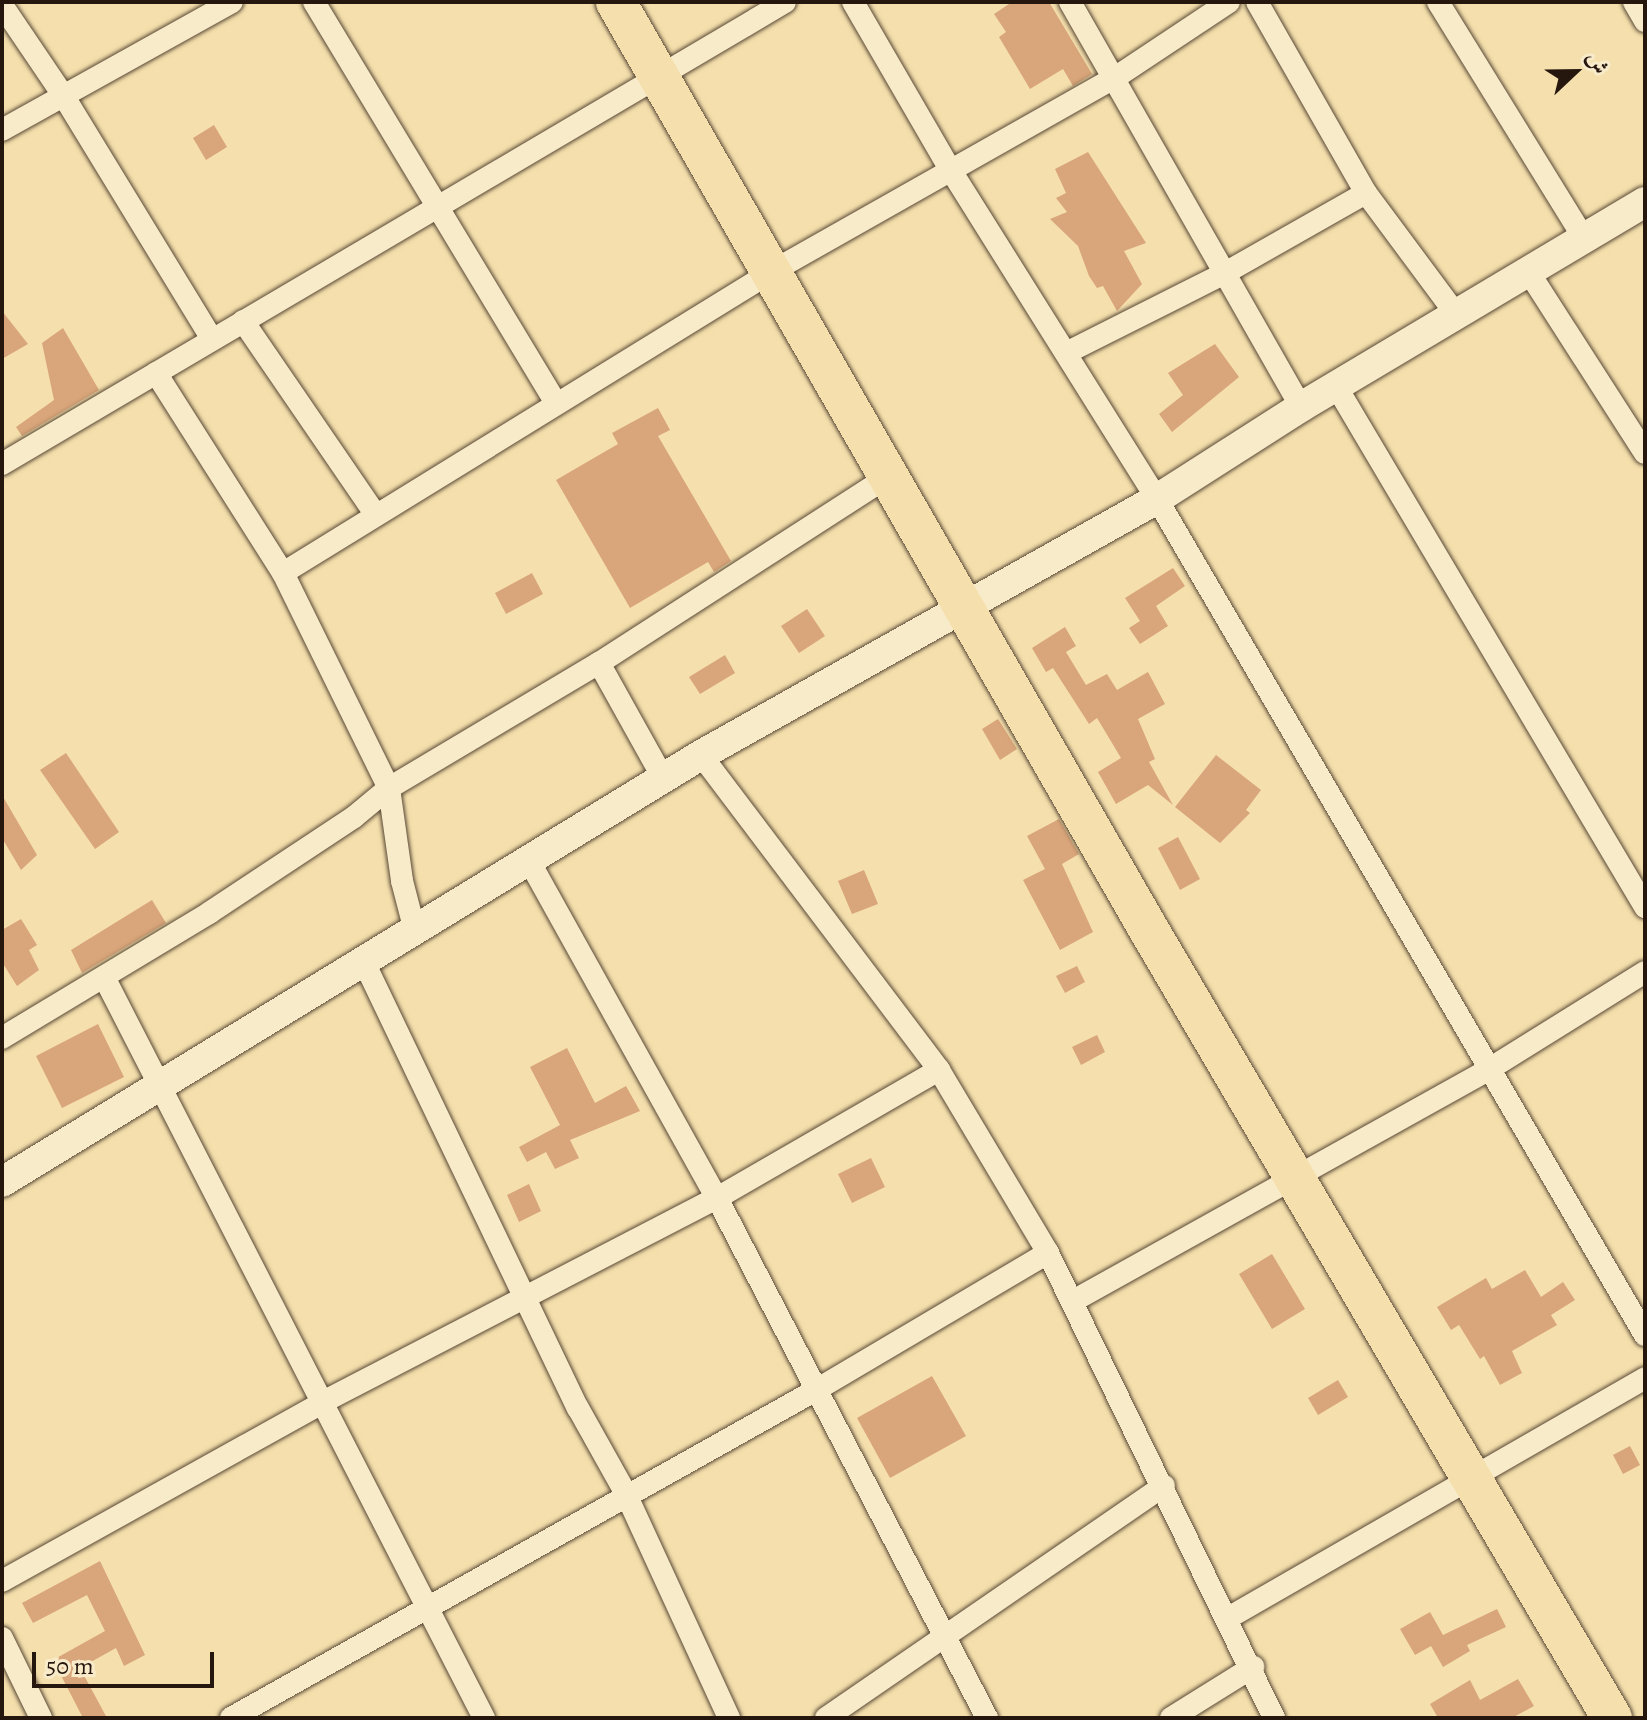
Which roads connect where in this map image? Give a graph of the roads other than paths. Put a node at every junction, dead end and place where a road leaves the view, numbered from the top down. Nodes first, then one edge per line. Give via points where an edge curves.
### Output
1 (232, 2) edge
2 (314, 2) edge
3 (616, 2) edge
4 (785, 2) edge
5 (853, 2) edge
6 (1070, 2) edge
7 (1229, 2) edge
8 (1257, 2) edge
9 (1438, 2) edge
10 (1634, 2) edge
11 (2, 5) edge
12 (1645, 21) edge
13 (659, 74) junction
14 (1113, 79) junction
15 (63, 95) junction
16 (2, 130) edge
17 (950, 169) junction
18 (1366, 193) junction
19 (1645, 202) edge
20 (434, 208) junction
21 (1583, 237) junction
22 (773, 271) junction
23 (1528, 271) junction
24 (1225, 273) junction
25 (1456, 314) junction
26 (243, 321) junction
27 (212, 339) junction
28 (1066, 353) junction
29 (156, 373) junction
30 (1336, 386) junction
31 (555, 402) junction
32 (1301, 407) junction
33 (1645, 453) edge
34 (2, 464) edge
35 (891, 475) junction
36 (1157, 499) junction
37 (376, 515) junction
38 (283, 573) junction
39 (963, 609) junction
40 (599, 663) junction
41 (701, 755) junction
42 (663, 778) junction
43 (389, 788) junction
44 (528, 859) junction
45 (1645, 907) edge
46 (414, 927) junction
47 (363, 960) junction
48 (1645, 972) edge
49 (104, 977) junction
50 (2, 1038) edge
51 (939, 1070) junction
52 (1486, 1071) junction
53 (161, 1084) junction
54 (1295, 1177) junction
55 (2, 1182) edge
56 (717, 1198) junction
57 (1048, 1253) junction
58 (525, 1297) junction
59 (1073, 1301) junction
60 (1645, 1335) edge
61 (1645, 1378) edge
62 (816, 1390) junction
63 (323, 1402) junction
64 (1472, 1482) junction
65 (1164, 1486) junction
66 (626, 1494) junction
67 (2, 1581) edge
68 (425, 1606) junction
69 (1228, 1618) junction
70 (946, 1637) junction
71 (2, 1638) edge
72 (1253, 1667) junction
73 (262, 1710) edge
74 (41, 1718) edge
75 (231, 1718) edge
76 (484, 1718) edge
77 (729, 1718) edge
78 (826, 1718) edge
79 (987, 1718) edge
80 (1171, 1718) edge
81 (1274, 1718) edge
82 (1612, 1718) edge

1 - 15 street
2 - 20 street
3 - 13 highway
4 - 13 street
5 - 17 street
6 - 14 street
7 - 14 street
8 - 18 street
9 - 21 street
10 - 12 street
11 - 15 street
13 - 20 street
13 - 22 highway
14 - 17 street
14 - 24 street
15 - 16 street
15 - 27 street
17 - 22 street
17 - 28 street
18 - 24 street
18 - 25 street
19 - 21 street
20 - 26 street
20 - 31 street
21 - 23 street
22 - 31 street
22 - 35 highway
23 - 25 street
23 - 33 street
24 - 28 street
24 - 32 street
25 - 30 street
26 - 27 street
26 - 37 street
27 - 29 street
28 - 36 street
29 - 34 street
29 - 38 street
30 - 32 street
30 - 45 street
31 - 37 street
32 - 36 street
35 - 39 highway
35 - 40 street
36 - 39 street
36 - 52 street
37 - 38 street
38 - 43 street
39 - 41 street
39 - 54 highway
40 - 42 street
40 - 43 street
41 - 42 street
41 - 51 street
42 - 44 street
43 - 46 street
43 - 49 street via 328,834
44 - 46 street
44 - 56 street
46 - 47 street
47 - 53 street
47 - 58 street
48 - 52 street
49 - 50 street
49 - 53 street
51 - 56 street
51 - 57 street
52 - 54 street
52 - 60 street
53 - 55 street
53 - 63 street
54 - 59 street
54 - 64 highway
56 - 58 street
56 - 62 street
57 - 59 street
57 - 62 street
58 - 63 street
58 - 66 street
59 - 65 street
61 - 64 street
62 - 66 street
62 - 70 street
63 - 67 street
63 - 68 street
64 - 69 street
64 - 82 highway
65 - 69 street
65 - 70 street
66 - 68 street
66 - 77 street
68 - 73 street
68 - 76 street
69 - 72 street
70 - 78 street
70 - 79 street
71 - 74 street
72 - 80 street
72 - 81 street
73 - 75 street

